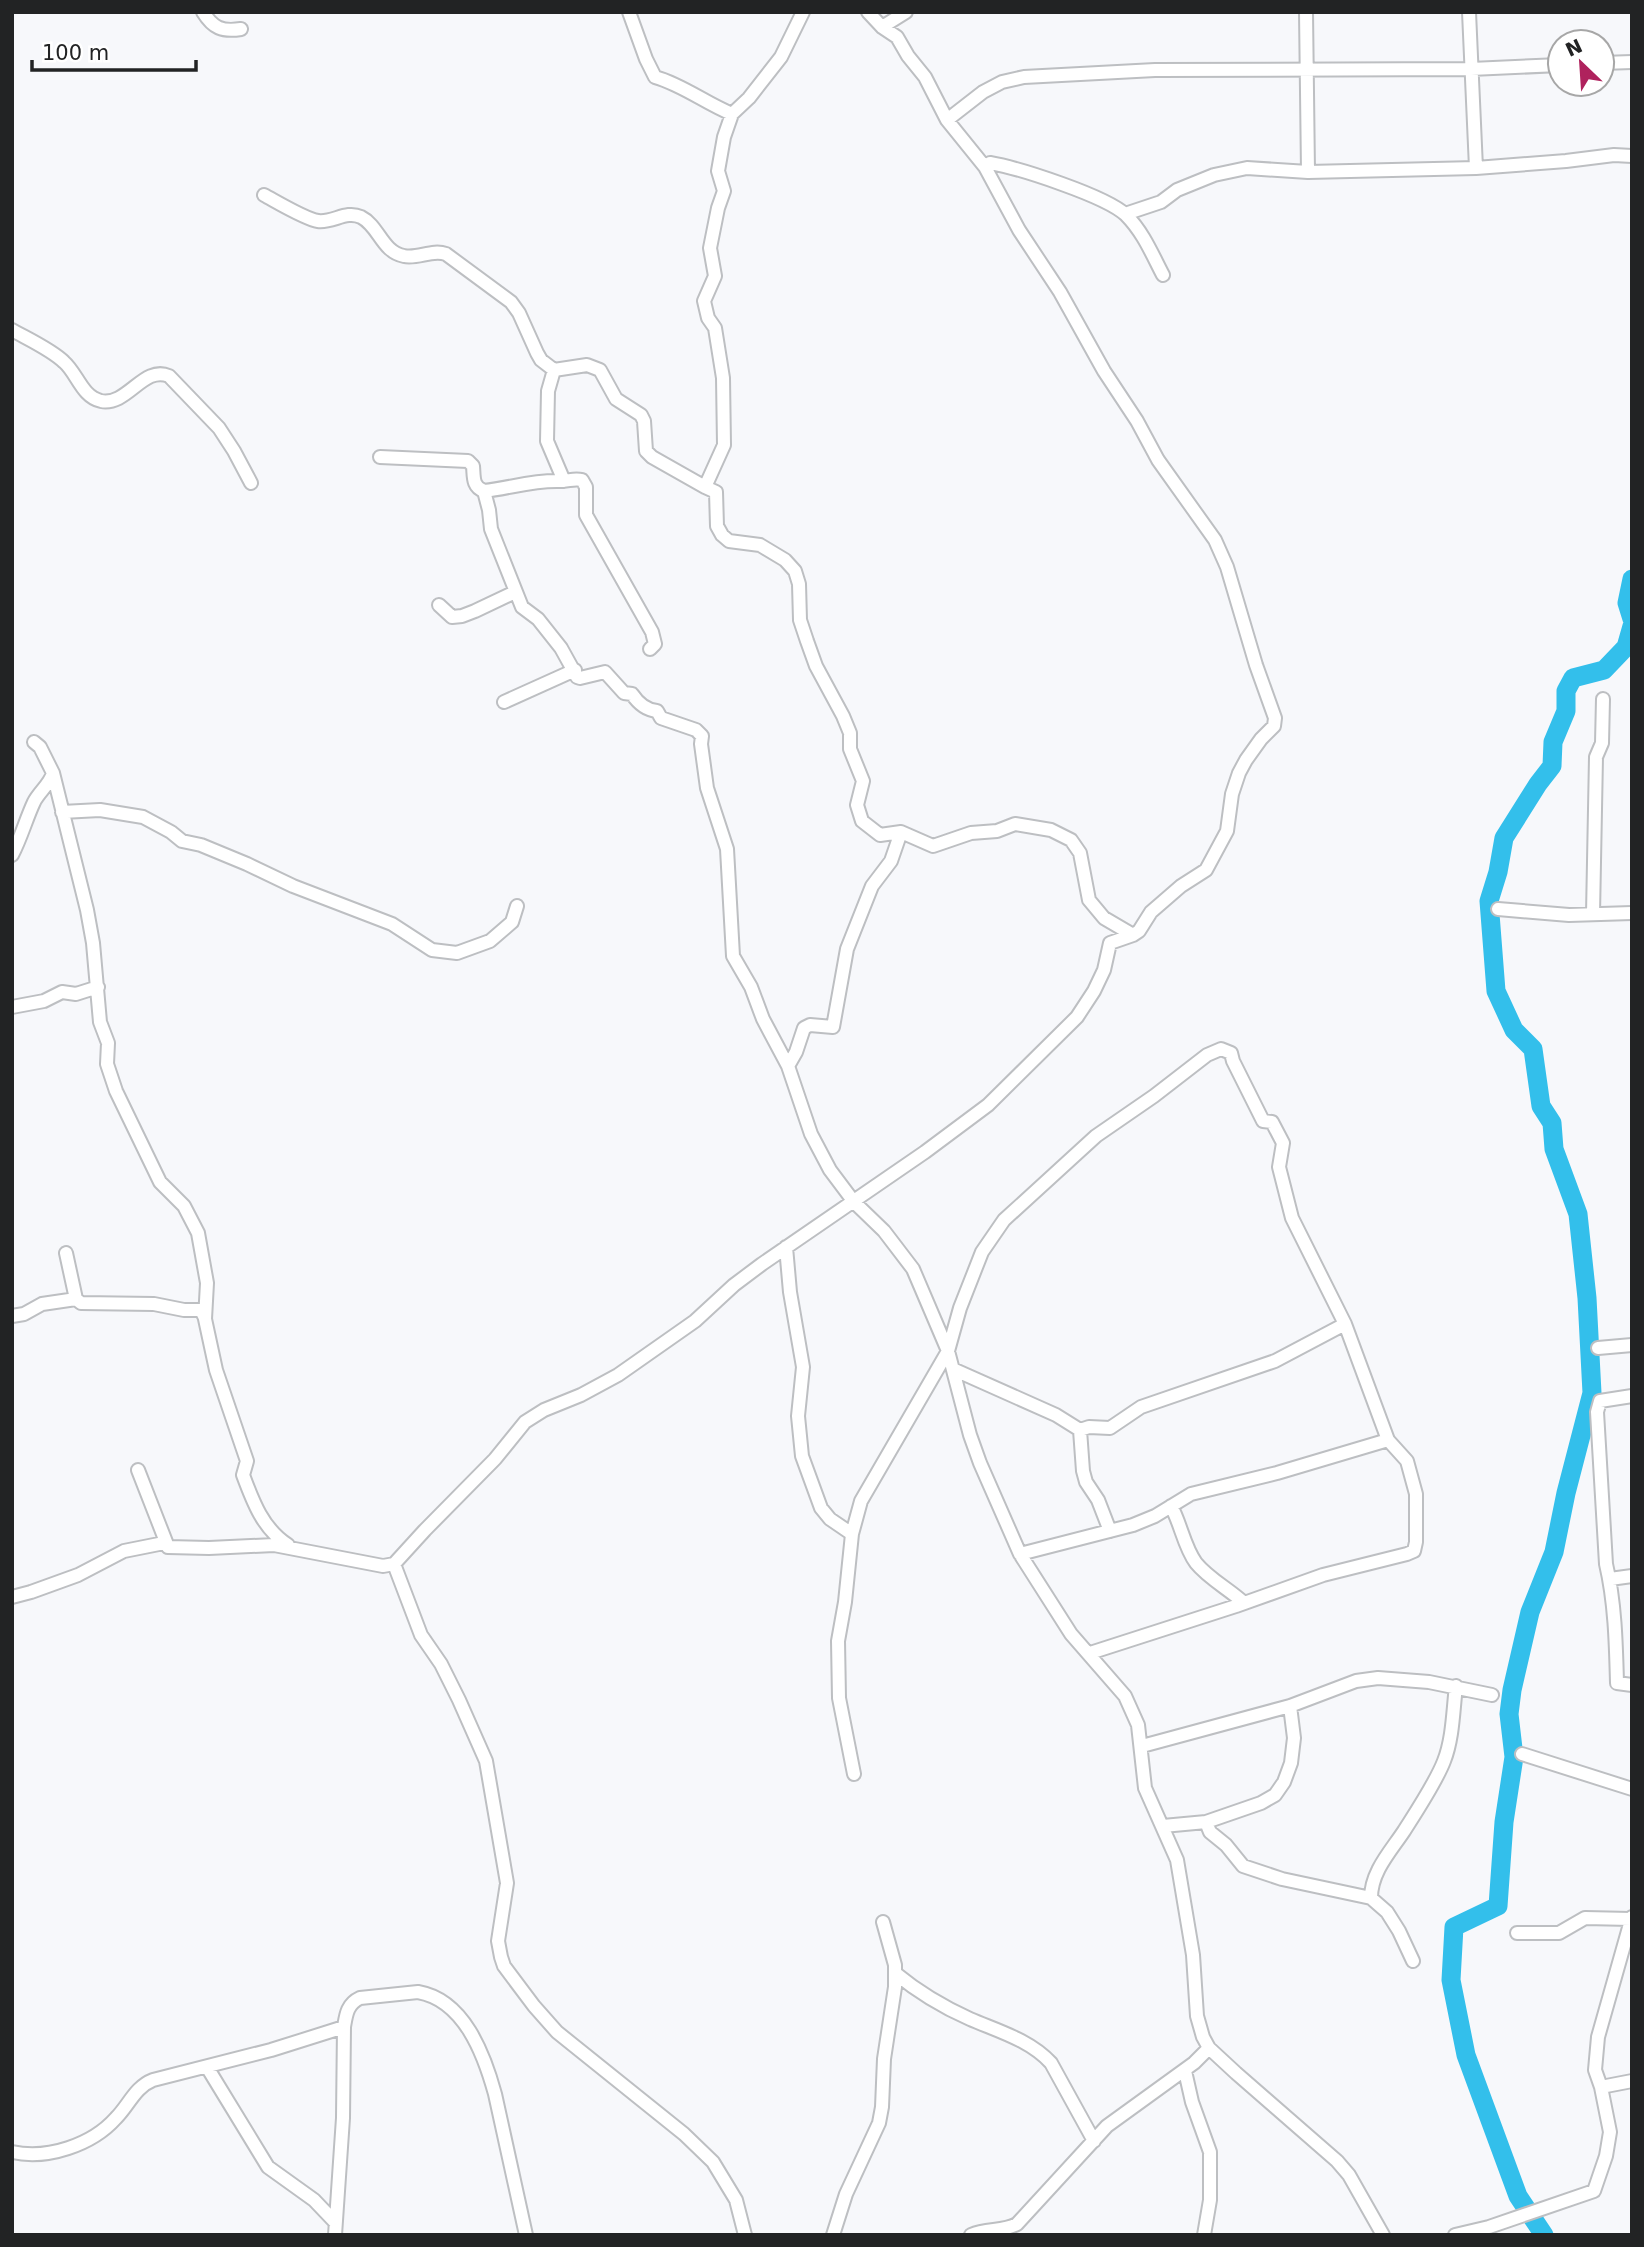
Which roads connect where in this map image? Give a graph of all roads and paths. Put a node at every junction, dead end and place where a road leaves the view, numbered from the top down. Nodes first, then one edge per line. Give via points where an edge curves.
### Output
1 (203, 12) edge
2 (629, 12) edge
3 (803, 12) edge
4 (868, 12) edge
5 (906, 12) edge
6 (1306, 12) edge
7 (1469, 12) edge
8 (882, 27) junction
9 (241, 29) dead end
10 (1546, 66) edge
11 (1471, 69) junction
12 (1307, 71) junction
13 (732, 114) junction
14 (947, 120) junction
15 (1632, 156) edge
16 (985, 167) junction
17 (1476, 168) junction
18 (1308, 172) junction
19 (264, 195) dead end
20 (1125, 214) junction
21 (1163, 275) dead end
22 (12, 330) edge
23 (554, 370) junction
24 (380, 457) dead end
25 (565, 481) junction
26 (251, 483) dead end
27 (705, 487) junction
28 (484, 491) junction
29 (514, 592) junction
30 (439, 606) dead end
31 (650, 649) dead end
32 (575, 670) junction
33 (1603, 699) dead end
34 (504, 702) dead end
35 (34, 743) dead end
36 (53, 773) junction
37 (62, 812) junction
38 (901, 832) junction
39 (12, 855) edge
40 (517, 906) dead end
41 (1498, 909) dead end
42 (1632, 913) edge
43 (1593, 914) junction
44 (1133, 935) junction
45 (98, 987) junction
46 (12, 1007) edge
47 (788, 1066) junction
48 (854, 1202) junction
49 (786, 1247) junction
50 (66, 1253) dead end
51 (76, 1299) junction
52 (12, 1316) edge
53 (205, 1318) junction
54 (1345, 1324) junction
55 (1632, 1345) edge
56 (1598, 1348) dead end
57 (948, 1351) junction
58 (955, 1370) junction
59 (1632, 1396) edge
60 (1080, 1430) junction
61 (1388, 1440) junction
62 (138, 1470) dead end
63 (1171, 1506) junction
64 (1110, 1531) junction
65 (852, 1534) junction
66 (164, 1543) junction
67 (298, 1551) junction
68 (1020, 1554) junction
69 (394, 1564) junction
70 (1632, 1576) edge
71 (1610, 1579) junction
72 (12, 1597) edge
73 (1244, 1603) junction
74 (1090, 1653) junction
75 (1632, 1685) edge
76 (1456, 1686) junction
77 (1492, 1695) dead end
78 (1290, 1706) junction
79 (1142, 1746) junction
80 (1522, 1754) dead end
81 (854, 1774) dead end
82 (1632, 1789) edge
83 (1206, 1822) junction
84 (1163, 1826) junction
85 (1371, 1898) junction
86 (1632, 1918) edge
87 (883, 1923) dead end
88 (1517, 1933) dead end
89 (1413, 1961) dead end
90 (895, 1973) junction
91 (344, 2027) junction
92 (1209, 2048) junction
93 (207, 2067) junction
94 (1185, 2071) junction
95 (1632, 2081) edge
96 (1601, 2087) junction
97 (1094, 2141) junction
98 (12, 2152) edge
99 (335, 2228) edge
100 (973, 2234) edge
101 (526, 2235) edge
102 (745, 2235) edge
103 (833, 2235) edge
104 (1204, 2235) edge
105 (1382, 2235) edge
106 (1455, 2235) edge

1 - 9 street via 213,26
2 - 13 street via 655,77
3 - 13 street via 781,57
4 - 8 street
5 - 8 street
6 - 12 street
7 - 11 street
8 - 14 street via 897,37 925,76
10 - 11 street
11 - 12 street
11 - 17 street
12 - 14 street via 1155,70 1024,78 1002,82
12 - 18 street
13 - 27 street via 719,171 724,191 710,248 715,276 704,301 715,328 723,378 724,445
14 - 16 street
15 - 17 street
16 - 20 street via 990,163 1030,173
16 - 44 street via 1158,460 1215,540 1275,718 1274,726 1239,773 1227,831 1206,870 1151,912
17 - 18 street
18 - 20 street via 1247,168 1214,174 1161,202
19 - 23 street via 318,220 357,215 372,225 386,246 405,257 446,254 511,302 541,360
20 - 21 street via 1143,236
22 - 26 street via 64,362 97,400 114,400 152,376 169,376 219,428
23 - 25 street via 548,391 547,441
23 - 27 street via 587,365 600,370 616,399 641,415 646,451
24 - 28 street via 468,460 475,485
25 - 28 street via 526,482
25 - 31 street via 585,482 586,515 652,632 655,644
27 - 38 street via 716,492 717,526 722,535 729,541 760,545 795,571 800,620 816,666 850,733 850,749 863,781 857,805 862,821 880,835
28 - 29 street via 491,529
29 - 30 street via 462,616 452,617
29 - 32 street
32 - 34 street
32 - 47 street via 580,678 605,672 624,693 632,694 661,718 702,736 707,788 727,849 733,956
33 - 43 street
35 - 36 street
36 - 37 street
36 - 39 street via 34,802
37 - 40 street via 100,810 143,817 182,841 393,924 432,950 457,953 490,941 512,922
37 - 45 street via 91,932
38 - 44 street via 933,846 1014,824 1061,835 1080,853 1089,900 1104,918
38 - 47 street via 891,861 872,886 848,949 832,1027 804,1028
41 - 43 street
42 - 43 street
44 - 48 street via 1110,943 1104,970 1077,1017 989,1105
45 - 46 street
45 - 53 street via 100,1021 108,1042 107,1064 116,1091 160,1182 184,1206 198,1233 207,1283
47 - 48 street via 811,1133
48 - 49 street
48 - 57 street via 913,1269
49 - 65 street via 803,1367 798,1416 802,1456 821,1508
49 - 69 street via 695,1321 618,1375 525,1422
50 - 51 street
51 - 52 street via 42,1304
51 - 53 street via 81,1303 201,1310
53 - 67 street via 216,1370 247,1461 243,1475 248,1490 270,1530
54 - 57 street via 1292,1218 1279,1167 1283,1143 1272,1122 1263,1121 1231,1053 1221,1049 1096,1136 1004,1220 982,1252
54 - 60 street via 1275,1361 1141,1406 1110,1427
54 - 61 street
55 - 56 street
57 - 58 street
57 - 65 street via 861,1501
58 - 60 street
58 - 68 street via 970,1435
59 - 71 street via 1598,1403
60 - 64 street via 1086,1482
61 - 63 street via 1191,1494
61 - 73 street via 1407,1461 1416,1494 1414,1551
62 - 66 street
63 - 64 street
63 - 73 street via 1197,1563
64 - 68 street
65 - 81 street via 838,1641 839,1698
66 - 67 street via 171,1548 274,1545
66 - 72 street via 124,1551 78,1575
67 - 69 street
68 - 74 street via 1072,1634
69 - 102 street via 421,1635 453,1688 486,1762 506,1871 498,1941 504,1966 542,2018 677,2127 713,2162 736,2200
70 - 71 street
71 - 75 street via 1617,1684
73 - 74 street
74 - 79 street via 1125,1696
76 - 77 street
76 - 78 street via 1378,1678 1356,1681
76 - 85 street via 1444,1763 1386,1855
78 - 79 street
78 - 83 street via 1291,1763 1275,1795
79 - 84 street via 1144,1788
80 - 82 street
83 - 84 street
83 - 85 street via 1243,1866
84 - 92 street via 1178,1860 1194,1955 1197,2016
85 - 89 street via 1387,1912
86 - 88 street via 1586,1917 1559,1933
86 - 96 street via 1598,2037 1595,2070
87 - 90 street
90 - 97 street via 932,2000 1044,2055
90 - 103 street via 879,2123 846,2194
91 - 93 street
91 - 99 street
91 - 101 street via 353,2001 418,1992 435,1997 465,2023 489,2073
92 - 94 street
92 - 105 street via 1337,2161
93 - 98 street via 145,2083 115,2120 84,2141 54,2152
93 - 99 street via 268,2167 314,2200
94 - 97 street via 1115,2120
94 - 104 street via 1210,2152
95 - 96 street
96 - 106 street via 1610,2132 1594,2191
97 - 100 street via 1017,2224

